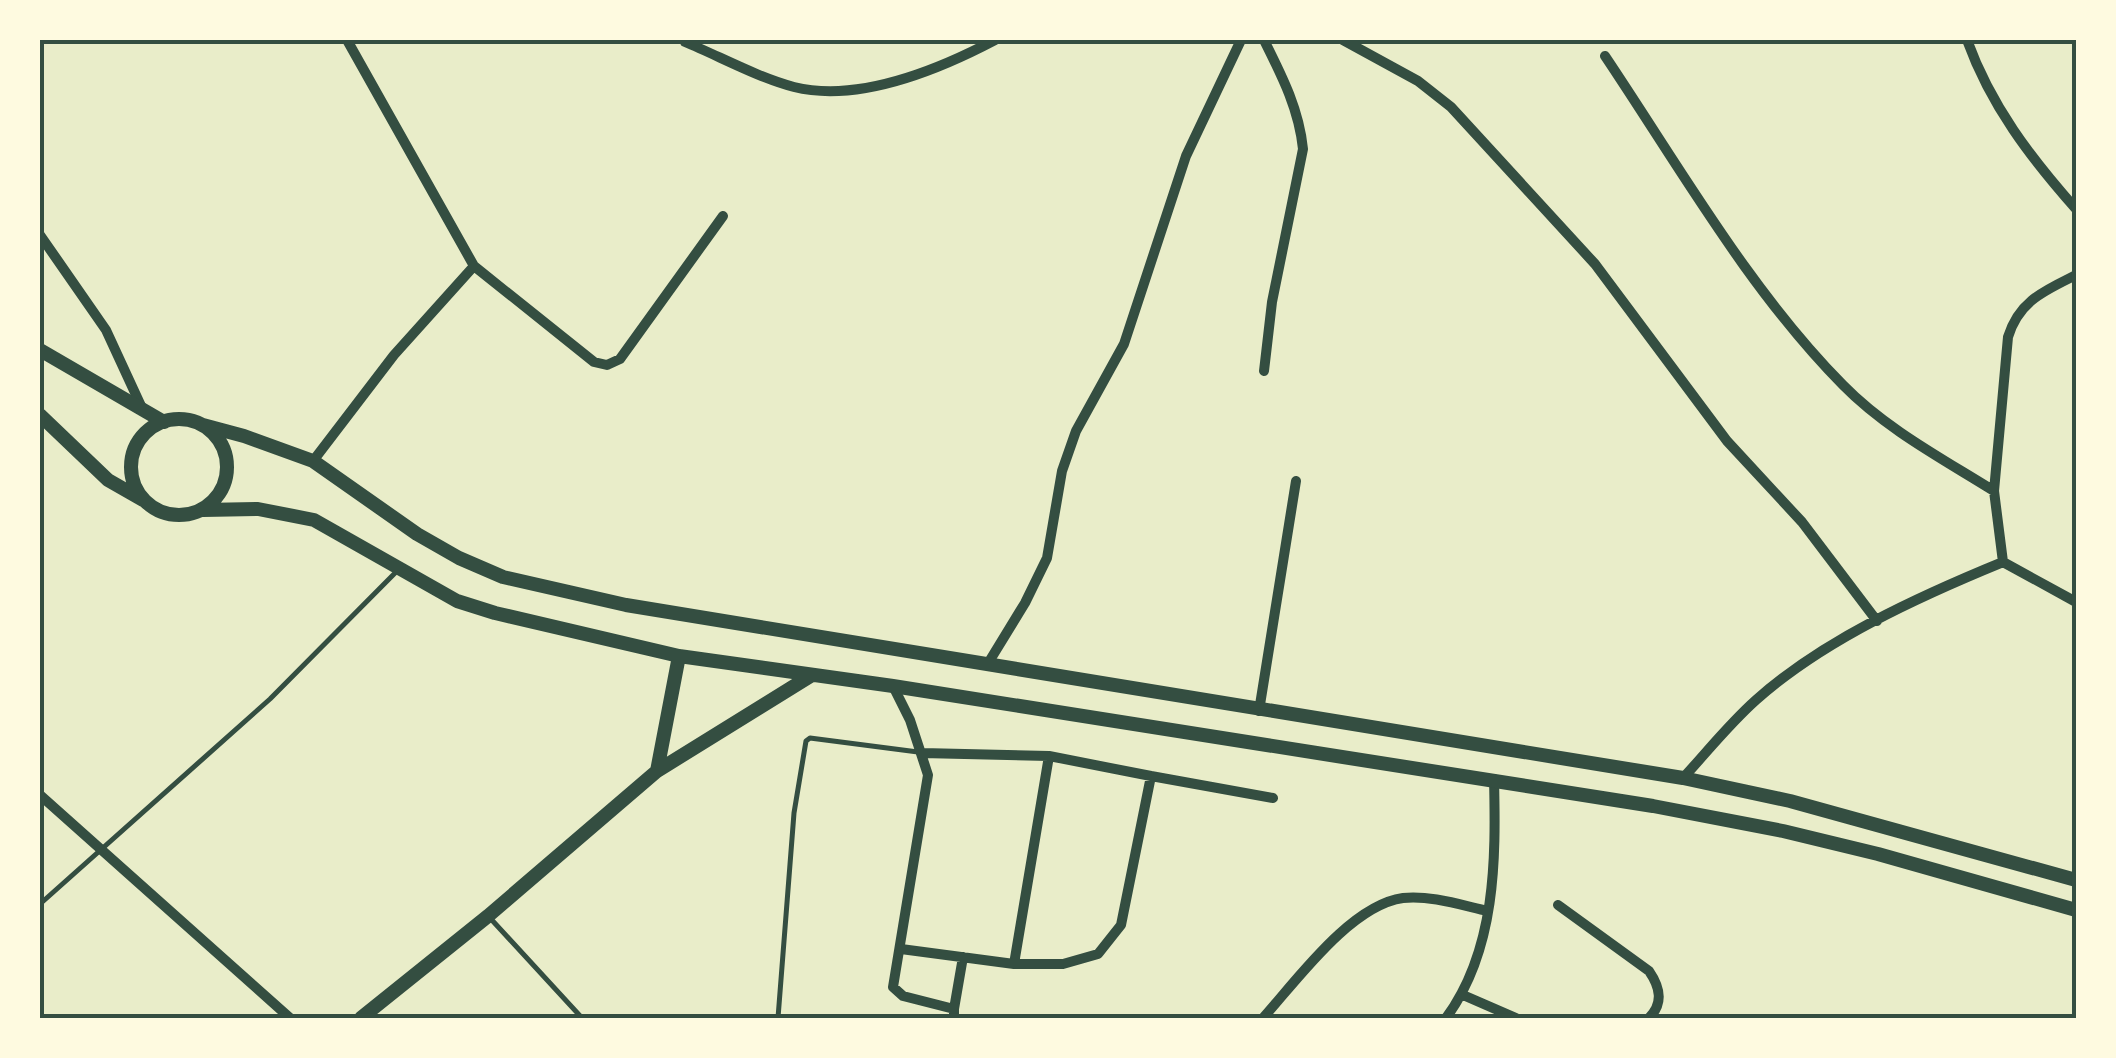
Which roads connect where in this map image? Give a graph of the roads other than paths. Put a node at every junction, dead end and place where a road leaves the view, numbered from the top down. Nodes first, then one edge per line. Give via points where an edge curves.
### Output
1 (347, 40) edge
2 (996, 40) edge
3 (1240, 40) edge
4 (1264, 40) edge
5 (1343, 40) edge
6 (1968, 40) edge
7 (685, 42) edge
8 (1605, 56) dead end
9 (2076, 209) edge
10 (723, 216) dead end
11 (40, 236) edge
12 (474, 266) junction
13 (2076, 275) edge
14 (40, 350) edge
15 (1264, 371) dead end
16 (142, 408) junction
17 (40, 416) edge
18 (164, 422) junction
19 (203, 425) junction
20 (313, 460) junction
21 (1296, 481) dead end
22 (1994, 491) junction
23 (145, 501) junction
24 (202, 510) junction
25 (2003, 562) junction
26 (400, 568) junction
27 (2076, 602) edge
28 (1876, 620) junction
29 (678, 656) junction
30 (987, 664) junction
31 (812, 675) junction
32 (893, 686) junction
33 (1260, 711) junction
34 (922, 753) junction
35 (1049, 756) junction
36 (656, 771) junction
37 (1151, 776) junction
38 (1683, 778) junction
39 (1494, 779) junction
40 (40, 796) edge
41 (1273, 798) dead end
42 (100, 848) junction
43 (2076, 880) edge
44 (40, 904) edge
45 (1558, 905) dead end
46 (1488, 910) junction
47 (2076, 910) edge
48 (488, 916) junction
49 (901, 949) junction
50 (963, 956) junction
51 (1014, 964) junction
52 (1463, 995) junction
53 (954, 1014) edge
54 (290, 1018) edge
55 (360, 1018) edge
56 (582, 1018) edge
57 (778, 1018) edge
58 (1263, 1018) edge
59 (1446, 1018) edge
60 (1516, 1018) edge
61 (1649, 1018) edge

1 - 12 street
2 - 7 street via 936,68 834,91 794,87
3 - 30 street via 1186,156 1124,344 1076,431 1047,558
4 - 15 street via 1301,124 1303,149
5 - 28 street via 1418,81 1595,264 1727,441 1802,522
6 - 9 street via 2000,114
8 - 22 street via 1776,310 1845,388
10 - 12 street via 620,359 607,364 594,362
11 - 16 street via 106,330
12 - 20 street
13 - 22 street via 2037,294 2013,320
14 - 16 street
16 - 18 street
17 - 23 street via 108,480
18 - 19 street
18 - 23 street via 140,438 132,456 132,476
19 - 20 street
19 - 24 street via 221,443 228,468 221,492
20 - 30 street via 417,534 503,576 626,605
21 - 33 street
22 - 25 street
23 - 24 street via 172,515
24 - 26 street via 302,516
25 - 27 street
25 - 28 street
26 - 29 street via 457,601
26 - 42 lane via 270,698
28 - 38 street via 1787,674
29 - 31 street
29 - 36 street
30 - 33 street
31 - 32 street
31 - 36 street
32 - 34 street
32 - 39 street
33 - 38 street
34 - 35 street
34 - 49 street via 928,775
34 - 57 lane via 806,741
35 - 37 street
35 - 51 street
36 - 48 street
37 - 41 street
37 - 51 street via 1122,925 1110,942 1079,961
38 - 43 street
39 - 46 street via 1496,861
39 - 47 street via 1783,831
40 - 42 street
42 - 44 lane
42 - 54 street
45 - 61 street via 1649,971 1660,997
46 - 52 street
46 - 58 street via 1402,898 1368,910
48 - 55 street
48 - 56 lane
49 - 50 street
49 - 53 street via 893,987
50 - 51 street
50 - 53 street
52 - 59 street
52 - 60 street

